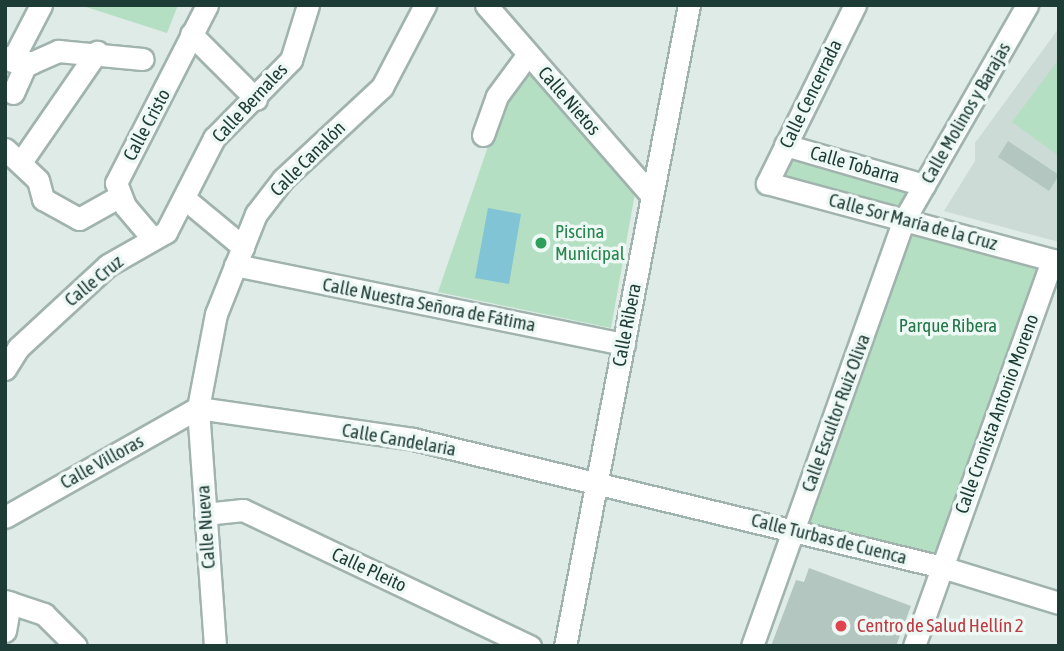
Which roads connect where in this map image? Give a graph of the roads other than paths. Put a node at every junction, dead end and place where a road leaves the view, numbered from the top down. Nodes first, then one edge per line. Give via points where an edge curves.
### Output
1 (41, 5) edge
2 (207, 5) edge
3 (308, 5) edge
4 (425, 5) edge
5 (486, 5) edge
6 (689, 5) edge
7 (855, 5) edge
8 (1027, 5) edge
9 (191, 34) junction
10 (97, 52) junction
11 (528, 54) junction
12 (143, 59) dead end
13 (15, 60) edge
14 (13, 93) dead end
15 (256, 99) junction
16 (483, 135) dead end
17 (785, 145) junction
18 (12, 160) edge
19 (767, 183) joint
20 (924, 185) junction
21 (120, 196) junction
22 (652, 196) junction
23 (184, 198) junction
24 (904, 220) junction
25 (153, 239) junction
26 (239, 256) junction
27 (1056, 261) edge
28 (624, 344) junction
29 (5, 369) edge
30 (198, 408) junction
31 (596, 484) junction
32 (205, 514) junction
33 (5, 517) edge
34 (794, 530) junction
35 (942, 567) junction
36 (7, 602) edge
37 (1059, 603) edge
38 (5, 631) edge
39 (76, 646) edge
40 (215, 646) edge
41 (530, 646) edge
42 (565, 646) edge
43 (752, 646) edge
44 (914, 646) edge

1 - 13 street
2 - 9 street, Calle Cristo
3 - 15 street, Calle Bernales via 291,60
4 - 26 street, Calle Canalón via 382,87 283,179 256,214
5 - 11 street, Calle Nietos
6 - 22 street, Calle Ribera
7 - 17 street, Calle Cencerrada
8 - 20 street, Calle Molinos y Barajas
9 - 15 street
9 - 21 street, Calle Cristo via 160,104 116,183
10 - 12 street
10 - 13 street via 58,51
10 - 18 street
11 - 16 street via 497,96
11 - 22 street, Calle Nietos
13 - 14 street
15 - 23 street, Calle Bernales via 214,138
17 - 19 street, Calle Cencerrada
17 - 20 street, Calle Tobarra
18 - 21 street via 38,180 43,199 79,219
19 - 24 street, Calle Sor María de la Cruz
20 - 24 street, Calle Molinos y Barajas
21 - 25 street
22 - 28 street, Calle Ribera
23 - 25 street, Calle Cruz via 166,232
23 - 26 street
24 - 27 street, Calle Sor María de la Cruz
24 - 34 street, Calle Escultor Ruiz Oliva
25 - 29 street, Calle Cruz via 108,265 18,348
26 - 28 street, Calle Nuestra Señora de Fátima
26 - 30 street, Calle Canalón via 216,314
27 - 35 street, Calle Cronista Antonio Moreno
28 - 31 street, Calle Ribera
30 - 31 street, Calle Candelaria via 413,439
30 - 32 street, Calle Nueva
30 - 33 street, Calle Villoras
31 - 34 street, Calle Turbas de Cuenca
31 - 42 street, Calle Ribera
32 - 40 street, Calle Nueva
32 - 41 street, Calle Pleito via 243,510
34 - 35 street, Calle Turbas de Cuenca
34 - 43 street, Calle Escultor Ruiz Oliva
35 - 37 street, Calle Turbas de Cuenca
35 - 44 street, Calle Cronista Antonio Moreno
36 - 38 street
36 - 39 street via 44,614

